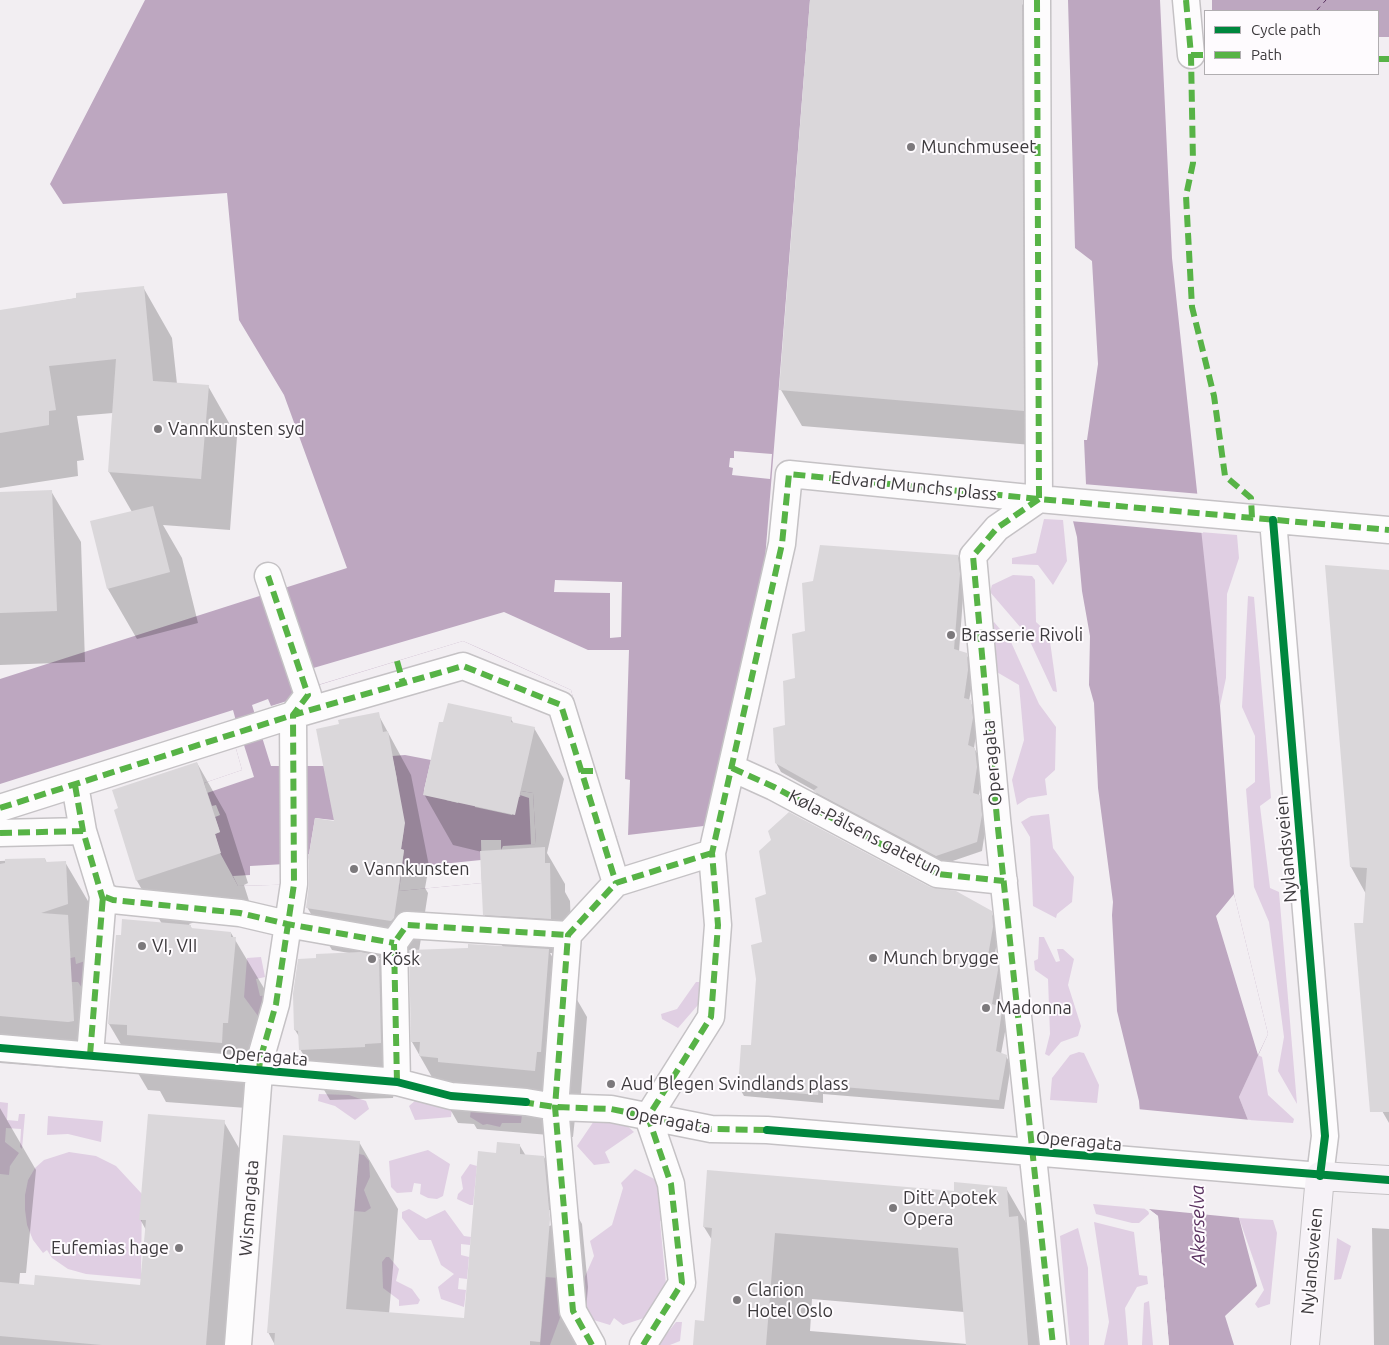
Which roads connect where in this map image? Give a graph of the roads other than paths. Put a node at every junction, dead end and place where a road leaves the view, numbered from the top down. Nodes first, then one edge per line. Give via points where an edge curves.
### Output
1 (1037, 0) edge
2 (1186, 0) edge
3 (1191, 55) dead end
4 (1039, 499) junction
5 (1273, 520) junction
6 (1389, 530) edge
7 (268, 576) dead end
8 (293, 715) junction
9 (732, 768) junction
10 (75, 785) junction
11 (0, 808) edge
12 (83, 831) junction
13 (0, 833) edge
14 (712, 853) junction
15 (1004, 881) junction
16 (616, 883) junction
17 (103, 896) junction
18 (287, 924) junction
19 (568, 935) junction
20 (394, 943) junction
21 (0, 1048) edge
22 (90, 1055) junction
23 (259, 1071) junction
24 (397, 1082) junction
25 (555, 1107) junction
26 (648, 1117) junction
27 (1032, 1152) junction
28 (1320, 1176) junction
29 (1389, 1180) edge
30 (238, 1345) edge
31 (592, 1345) edge
32 (644, 1345) edge
33 (1053, 1345) edge
34 (1305, 1345) edge

1 - 4 street
2 - 3 street
4 - 5 street, Edvard Munchs plass
4 - 9 street, Edvard Munchs plass via 789,474 782,544
4 - 15 street, Operagata via 997,528 973,556
5 - 6 street, Edvard Munchs plass
5 - 28 street, Nylandsveien via 1325,1136
7 - 8 street via 308,695
8 - 10 street
8 - 16 street via 400,672 463,666 561,705 587,771
8 - 18 street, Operagata via 294,884
9 - 14 street
9 - 15 street, Køla-Pålsens gatetun via 938,874
10 - 11 street
10 - 12 street
12 - 13 street
12 - 17 street
14 - 16 street
14 - 26 street via 718,924 710,1017
15 - 27 street, Operagata
16 - 19 street
17 - 18 street via 113,900 240,913
17 - 22 street
18 - 20 street
18 - 23 street, Operagata via 276,1004
19 - 20 street via 408,925
19 - 25 street
20 - 24 street
21 - 22 street, Operagata
22 - 23 street, Operagata
23 - 24 street, Operagata
23 - 30 street, Wismargata
24 - 25 street, Operagata via 451,1096
25 - 26 street, Operagata via 611,1109
25 - 31 street via 573,1311
26 - 27 street, Operagata via 711,1129 767,1130
26 - 32 street via 671,1184 682,1283
27 - 28 street, Operagata
27 - 33 street, Operagata
28 - 29 main road, Operagata
28 - 34 main road, Nylandsveien

